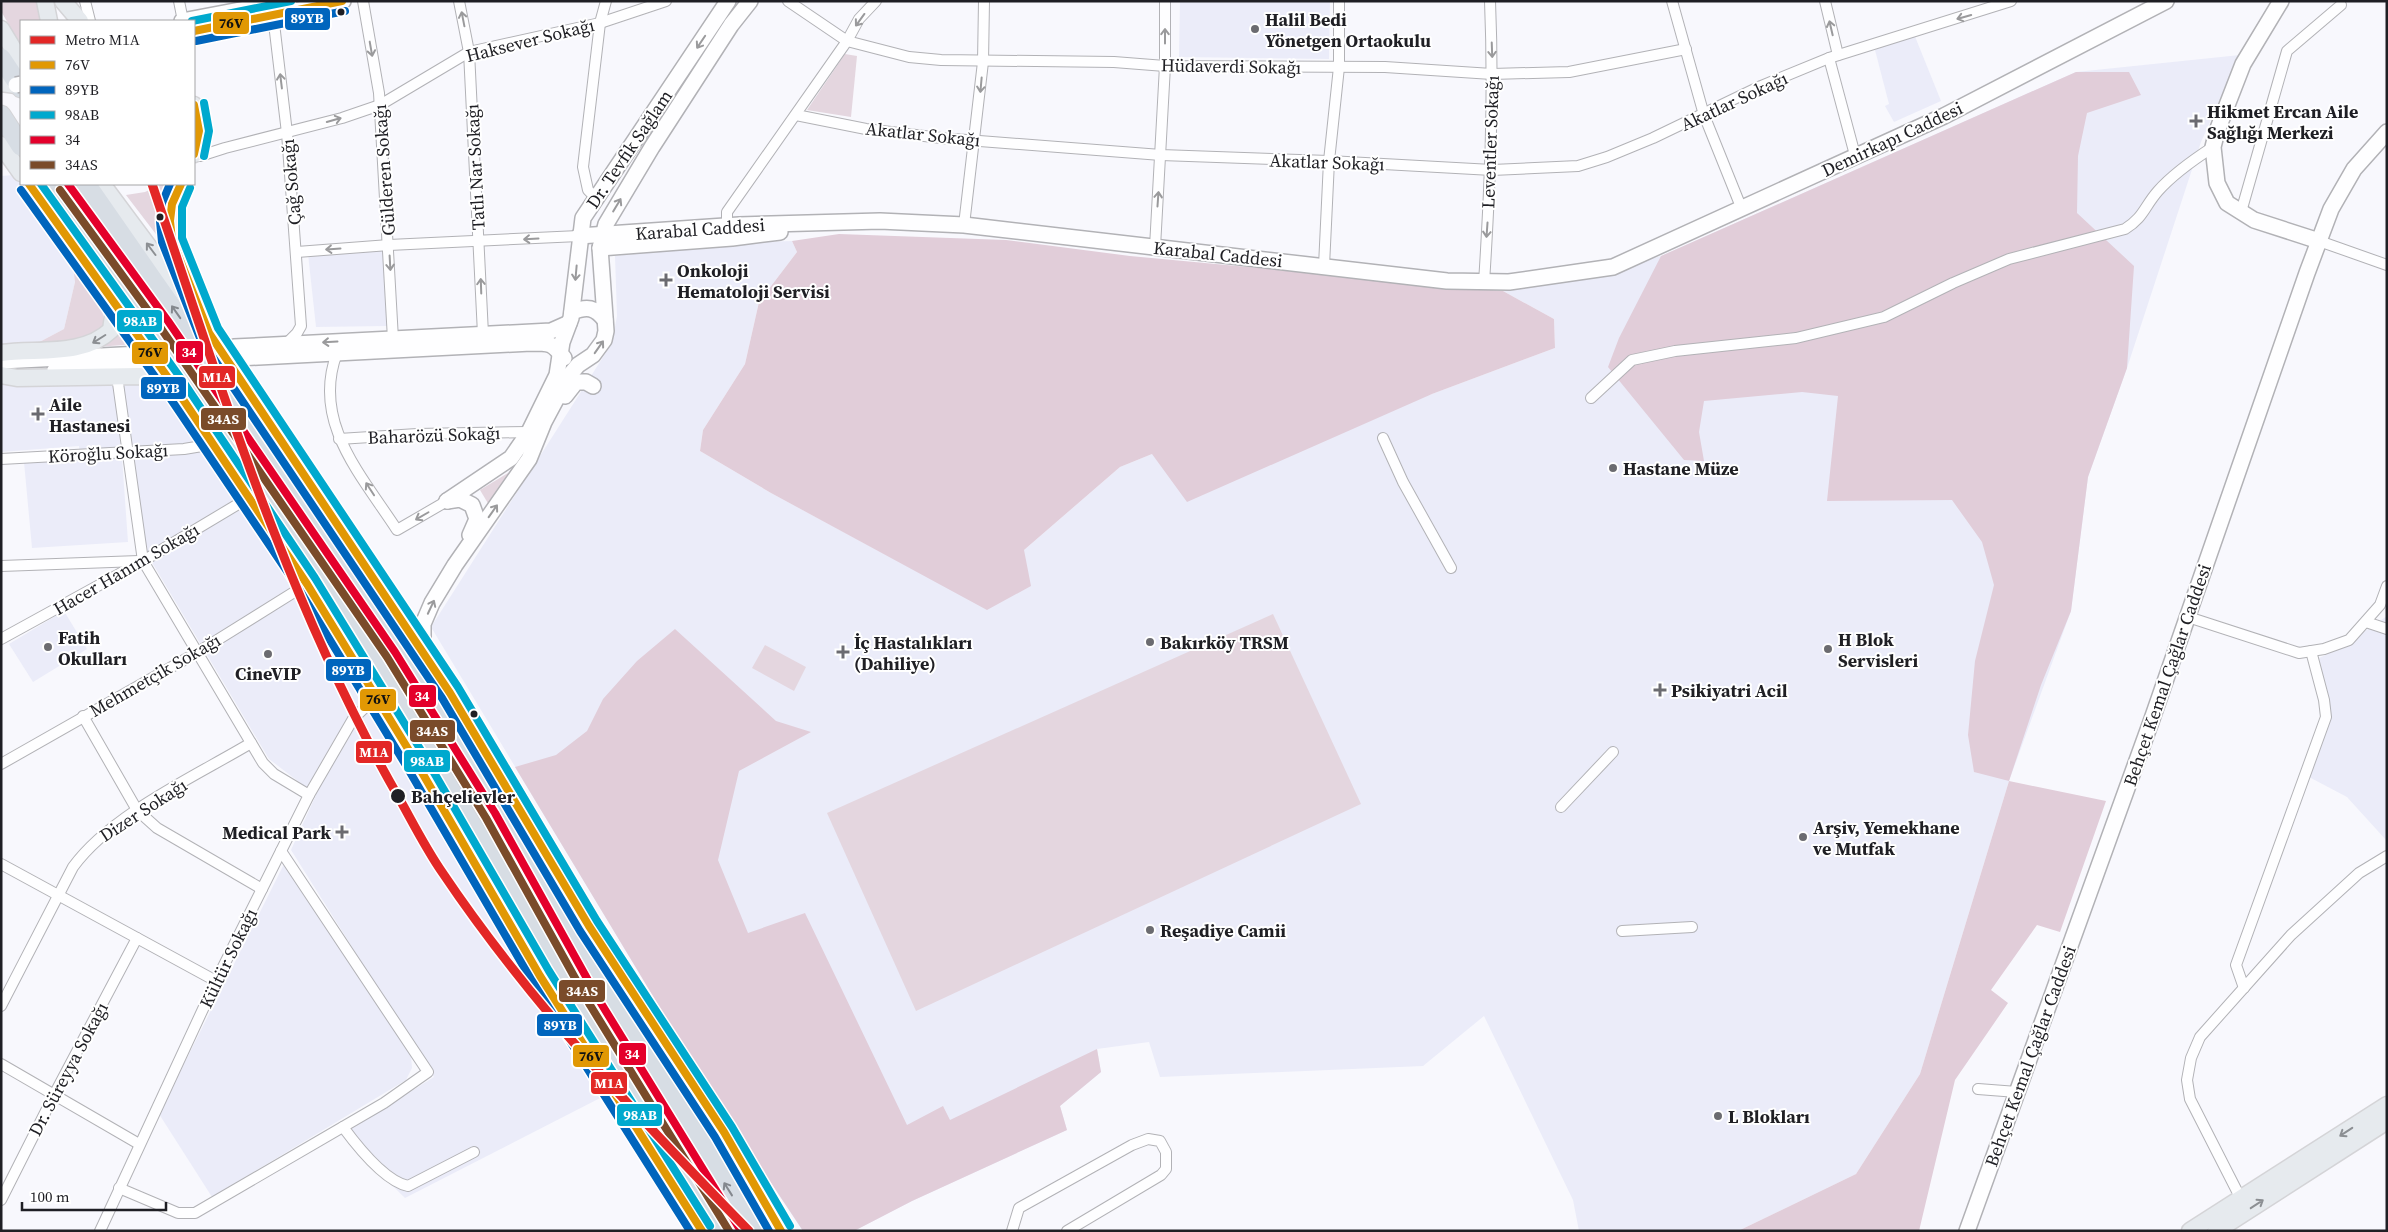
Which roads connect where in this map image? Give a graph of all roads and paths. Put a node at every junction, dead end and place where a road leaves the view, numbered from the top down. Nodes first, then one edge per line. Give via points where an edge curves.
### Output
1 (45, 1) edge
2 (63, 1) edge
3 (85, 1) edge
4 (179, 1) edge
5 (343, 1) edge
6 (363, 1) edge
7 (459, 1) edge
8 (606, 1) edge
9 (666, 1) edge
10 (750, 1) edge
11 (788, 1) edge
12 (876, 1) edge
13 (984, 1) edge
14 (1165, 1) edge
15 (1339, 1) edge
16 (1490, 1) edge
17 (1672, 1) edge
18 (1825, 1) edge
19 (2011, 1) edge
20 (2166, 1) edge
21 (2269, 1) edge
22 (2281, 1) edge
23 (730, 2) edge
24 (1991, 4) edge
25 (277, 5) edge
26 (2341, 5) dead end
27 (49, 20) edge
28 (79, 20) edge
29 (90, 20) edge
30 (182, 20) edge
31 (188, 20) edge
32 (600, 23) junction
33 (731, 24) junction
34 (1, 29) edge
35 (195, 31) edge
36 (847, 41) junction
37 (1686, 49) junction
38 (469, 52) junction
39 (1834, 57) junction
40 (14, 59) edge
41 (983, 62) junction
42 (2243, 64) junction
43 (1165, 66) junction
44 (1339, 67) junction
45 (1492, 74) junction
46 (12, 85) edge
47 (380, 105) junction
48 (195, 110) edge
49 (1, 115) edge
50 (796, 115) junction
51 (1704, 115) junction
52 (2387, 132) edge
53 (287, 133) junction
54 (976, 140) junction
55 (20, 144) edge
56 (1, 145) edge
57 (2213, 147) junction
58 (197, 155) edge
59 (1161, 155) junction
60 (1855, 155) junction
61 (1329, 161) junction
62 (1492, 170) junction
63 (20, 172) edge
64 (30, 185) edge
65 (47, 185) edge
66 (87, 185) edge
67 (103, 185) edge
68 (181, 185) edge
69 (595, 197) junction
70 (1741, 207) junction
71 (2241, 212) junction
72 (820, 224) junction
73 (726, 226) junction
74 (964, 226) junction
75 (579, 236) junction
76 (2319, 240) junction
77 (479, 242) junction
78 (601, 242) junction
79 (389, 245) junction
80 (1155, 247) junction
81 (297, 252) junction
82 (2387, 265) edge
83 (1324, 266) junction
84 (1614, 267) joint
85 (1484, 283) junction
86 (110, 296) junction
87 (571, 318) junction
88 (605, 320) junction
89 (209, 332) junction
90 (482, 334) junction
91 (393, 339) junction
92 (286, 344) junction
93 (1, 353) edge
94 (337, 353) junction
95 (561, 356) junction
96 (1, 361) edge
97 (578, 365) junction
98 (1, 374) edge
99 (117, 376) junction
100 (174, 386) junction
101 (592, 386) dead end
102 (1591, 398) dead end
103 (544, 422) junction
104 (529, 432) junction
105 (1383, 438) dead end
106 (339, 439) junction
107 (214, 444) junction
108 (129, 451) junction
109 (1, 459) edge
110 (250, 497) junction
111 (447, 501) junction
112 (143, 561) junction
113 (1, 566) edge
114 (455, 566) junction
115 (1451, 568) dead end
116 (307, 584) junction
117 (2387, 586) edge
118 (2188, 617) junction
119 (2366, 622) junction
120 (2387, 629) edge
121 (1, 639) edge
122 (2311, 651) junction
123 (198, 652) junction
124 (423, 653) junction
125 (376, 697) junction
126 (83, 716) junction
127 (251, 742) junction
128 (1613, 752) dead end
129 (1, 764) edge
130 (309, 795) junction
131 (1561, 807) dead end
132 (137, 810) junction
133 (281, 851) junction
134 (2387, 856) edge
135 (1, 864) edge
136 (262, 889) junction
137 (58, 896) junction
138 (520, 904) junction
139 (1692, 927) dead end
140 (1622, 931) dead end
141 (137, 938) junction
142 (216, 981) junction
143 (2244, 988) junction
144 (1, 1006) edge
145 (618, 1009) junction
146 (1, 1064) edge
147 (1978, 1089) dead end
148 (2017, 1092) junction
149 (54, 1095) junction
150 (2387, 1105) edge
151 (2387, 1121) edge
152 (343, 1127) junction
153 (139, 1144) junction
154 (474, 1152) dead end
155 (655, 1155) junction
156 (119, 1188) junction
157 (2241, 1199) junction
158 (1, 1200) edge
159 (100, 1231) edge
160 (702, 1231) edge
161 (720, 1231) edge
162 (754, 1231) edge
163 (774, 1231) edge
164 (781, 1231) edge
165 (1012, 1231) edge
166 (1066, 1231) edge
167 (1967, 1231) edge
168 (2190, 1231) edge
169 (2216, 1231) edge

1 - 27 main road
2 - 28 main road
3 - 29 street
4 - 30 street
5 - 25 main road
6 -> 47 street, Gülderen Sokağı
38 -> 7 street, Tatlı Nar Sokağı
8 - 32 street
9 - 32 street, Haksever Sokağı
10 - 33 main road
11 - 36 street, Hüdaverdi Sokağı
12 -> 36 street via 858,19
13 - 41 street
43 -> 14 street
15 - 44 street
16 -> 45 street, Leventler Sokağı
17 - 37 street
39 -> 18 street
19 - 24 street, Akatlar Sokağı
20 - 60 main road, Demirkapı Caddesi via 1944,116
21 - 42 main road
22 - 42 main road
23 - 33 main road, Dr. Tevfik Sağlam
23 -> 69 main road, Dr. Tevfik Sağlam
24 -> 39 street, Akatlar Sokağı
25 - 31 main road
25 - 35 main road
53 -> 25 street, Çağ Sokağı
26 - 71 street via 2287,51
32 - 38 street, Haksever Sokağı
32 - 69 street via 583,167 588,190
78 -> 33 main road via 606,224
34 - 40 main road
36 - 41 street, Hüdaverdi Sokağı via 908,57
36 - 50 street
37 - 45 street, Hüdaverdi Sokağı via 1568,72
37 - 51 street
38 - 47 street, Haksever Sokağı
38 - 77 street, Tatlı Nar Sokağı
39 - 51 street, Akatlar Sokağı via 1761,86
39 - 60 street
40 - 46 highway
41 - 43 street, Hüdaverdi Sokağı via 1114,62
41 -> 54 street
42 - 57 main road
43 - 44 street, Hüdaverdi Sokağı
43 - 59 street
44 - 45 street, Hüdaverdi Sokağı
44 - 61 street
45 - 62 street, Leventler Sokağı
53 -> 47 street, Haksever Sokağı
47 - 79 street, Gülderen Sokağı
48 - 58 main road via 199,132
49 - 55 highway
50 - 54 street, Akatlar Sokağı via 866,129
50 - 73 street via 727,212
51 - 62 street, Akatlar Sokağı via 1630,148 1578,166
51 - 70 street
52 - 76 main road, Behçet Kemal Çağlar Caddesi via 2354,169 2331,209
53 - 58 street, Haksever Sokağı
53 - 81 street, Çağ Sokağı
54 - 59 street, Akatlar Sokağı
54 - 74 street
56 - 63 main road
57 - 71 main road via 2217,183 2227,203
57 - 102 street via 2164,185 2139,220 2125,229 2009,259 1884,317 1796,338 1674,351 1632,360
59 - 61 street, Akatlar Sokağı
80 -> 59 street
60 - 70 main road, Demirkapı Caddesi
61 - 62 street, Akatlar Sokağı
61 - 83 street
62 -> 85 street, Leventler Sokağı
64 - 86 main road
65 - 138 highway via 156,333 336,603
145 -> 66 highway via 473,760 397,640
89 -> 67 main road
68 - 89 main road via 172,204 172,240
69 - 75 main road, Dr. Tevfik Sağlam via 583,218
70 - 84 main road, Demirkapı Caddesi
71 - 76 main road via 2254,220
72 - 73 main road, Karabal Caddesi
72 - 74 main road, Karabal Caddesi via 880,221
72 - 78 main road, Karabal Caddesi via 740,238
73 - 78 main road, Karabal Caddesi
74 - 80 main road, Karabal Caddesi
75 -> 77 street
75 - 78 main road, Karabal Caddesi
75 -> 87 main road, Dr. Tevfik Sağlam
76 - 82 street
76 - 118 main road, Behçet Kemal Çağlar Caddesi
77 - 79 street
90 -> 77 street, Tatlı Nar Sokağı
78 - 88 main road
79 -> 81 street
79 -> 91 street, Gülderen Sokağı
80 - 83 main road, Karabal Caddesi
81 - 92 street, Çağ Sokağı via 301,326
83 - 85 main road, Karabal Caddesi
84 - 85 main road, Karabal Caddesi via 1550,278
86 -> 93 main road via 114,309 111,330 96,342
86 - 100 main road
87 - 88 main road via 589,307 598,311
87 - 90 main road via 551,330
87 - 95 main road via 562,342
97 -> 88 main road via 593,355 604,340
89 - 124 main road
90 - 91 main road
91 -> 92 main road
92 - 94 main road via 236,353
94 - 95 main road via 531,343 548,344 557,348
94 - 106 street via 329,377 329,394
95 - 97 main road
95 - 104 main road via 557,375
96 - 98 main road via 143,360
97 - 103 main road
98 - 99 main road via 16,378
99 - 100 main road via 158,378
99 - 108 street
100 - 107 main road
101 - 103 main road via 576,382 554,415
114 -> 103 main road via 529,459
104 - 106 street, Baharözü Sokağı
104 - 111 main road via 511,458
105 - 115 street
111 -> 106 street via 396,530
107 - 108 street, Köroğlu Sokağı via 184,449
107 - 110 main road
108 - 109 street, Köroğlu Sokağı
108 - 112 street
110 - 112 street, Hacer Hanım Sokağı
110 - 116 main road
111 - 114 main road via 460,499 468,502 476,515 474,527
112 - 113 street
112 - 121 street, Hacer Hanım Sokağı
112 - 123 street
124 -> 114 main road via 423,624
116 - 123 street, Mehmetçik Sokağı
116 - 125 main road
117 - 119 street via 2380,605
118 - 122 street via 2299,653
118 - 148 main road, Behçet Kemal Çağlar Caddesi
119 - 120 street
119 - 122 street via 2349,640
122 - 143 street via 2326,717 2236,965 2237,976
123 - 126 street, Mehmetçik Sokağı
123 - 127 street
124 - 164 main road via 589,926 724,1132
125 - 130 street, Kültür Sokağı via 353,719
125 - 155 main road via 540,976
126 - 129 street, Mehmetçik Sokağı
126 - 132 street
127 - 130 street via 263,763 274,774
127 - 132 street, Dizer Sokağı
128 - 131 street
130 - 133 street, Kültür Sokağı
132 - 136 street via 157,828
132 - 137 street, Dizer Sokağı via 88,847
133 - 136 street, Kültür Sokağı
133 - 152 street via 428,1072
134 - 143 street via 2359,872 2291,935
135 - 137 street
136 - 142 street, Kültür Sokağı
137 - 141 street
137 - 144 street, Dizer Sokağı
138 - 155 highway via 532,940
138 - 161 highway
139 - 140 street
141 - 142 street
141 - 149 street, Dr. Süreyya Sokağı
142 - 153 street, Kültür Sokağı
143 - 157 street via 2200,1037 2191,1058 2187,1080 2190,1099
162 -> 145 highway
145 - 163 highway via 657,1048
146 - 149 street
147 - 148 street
148 - 167 main road, Behçet Kemal Çağlar Caddesi
149 - 153 street
149 - 158 street, Dr. Süreyya Sokağı
150 -> 157 main road
169 -> 151 main road
152 - 154 street via 358,1147 398,1184 408,1186
152 - 156 street via 195,1213 178,1213
153 - 156 street, Kültür Sokağı
155 - 160 main road
156 - 159 street, Kültür Sokağı
157 - 168 main road
165 - 166 street via 1020,1208 1132,1146 1148,1139 1160,1141 1166,1152 1166,1169 1161,1175

